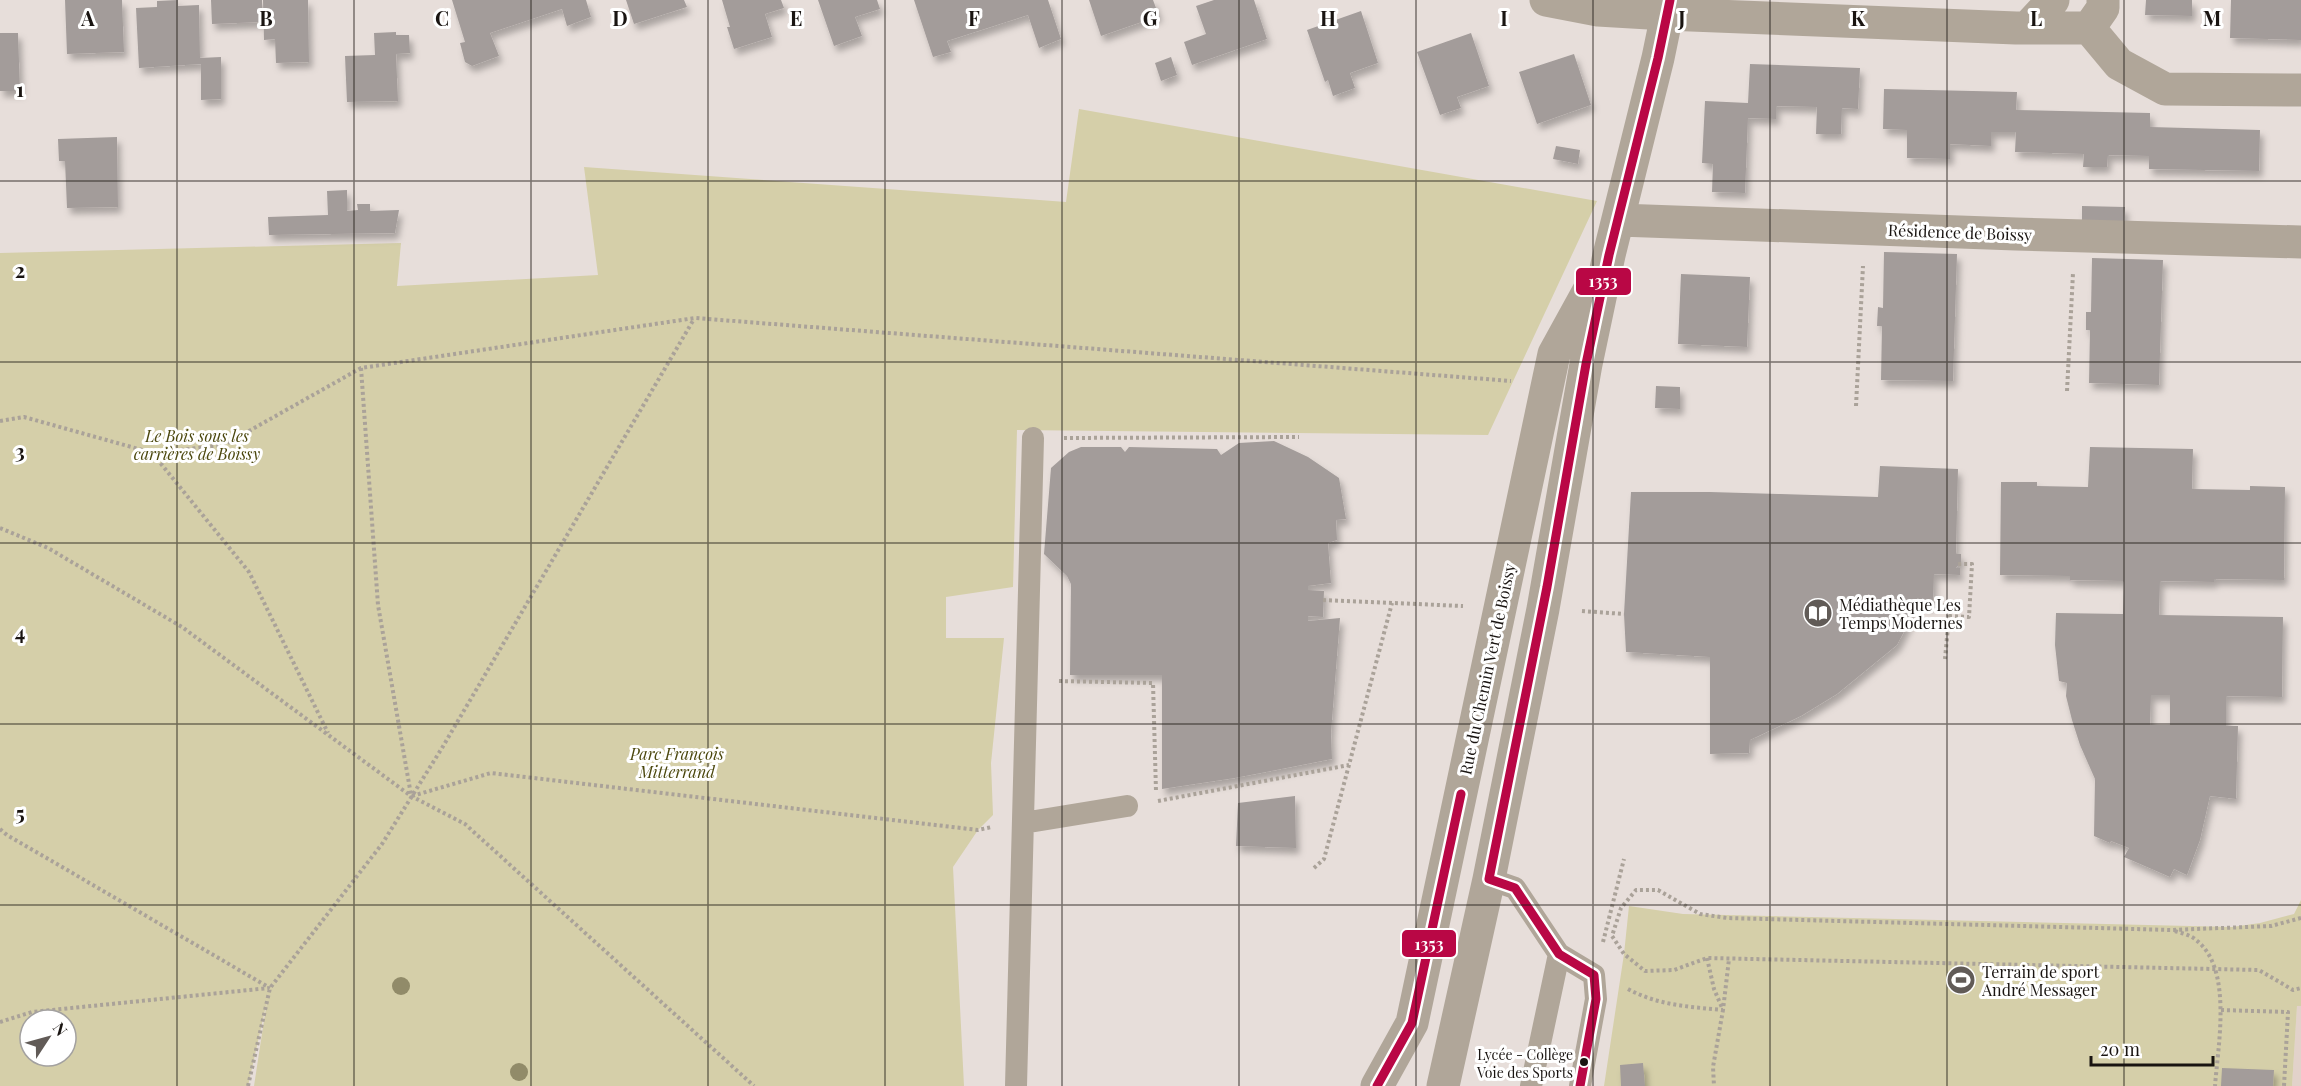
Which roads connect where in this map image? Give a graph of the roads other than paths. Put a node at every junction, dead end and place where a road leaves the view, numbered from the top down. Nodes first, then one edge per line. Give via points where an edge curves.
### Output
1 (1546, 0) edge
2 (2053, 0) edge
3 (1668, 7) edge
4 (2096, 14) edge
5 (2027, 28) junction
6 (2301, 90) edge
7 (1619, 220) junction
8 (2301, 242) edge
9 (1609, 255) junction
10 (1033, 438) road end
11 (1127, 806) dead end
12 (1023, 823) junction
13 (1489, 879) junction
14 (1559, 954) junction
15 (1016, 1086) edge
16 (1377, 1086) edge
17 (1443, 1086) edge
18 (1532, 1086) edge
19 (1580, 1086) edge

1 - 3 street via 1598,10
2 - 5 street
3 - 5 street
3 - 7 street, Rue du Chemin Vert de Boissy
4 - 5 street
4 - 6 street via 2120,64 2165,89
7 - 8 street, Résidence de Boissy
7 - 9 street, Rue du Chemin Vert de Boissy
9 - 13 street, Rue du Chemin Vert de Boissy
9 - 16 street, Rue du Chemin Vert de Boissy via 1554,354 1412,1023
10 - 12 lane
11 - 12 lane
12 - 15 lane
13 - 14 lane via 1515,888
13 - 17 street, Rue du Chemin Vert de Boissy
14 - 18 lane
14 - 19 lane via 1594,975 1596,999

